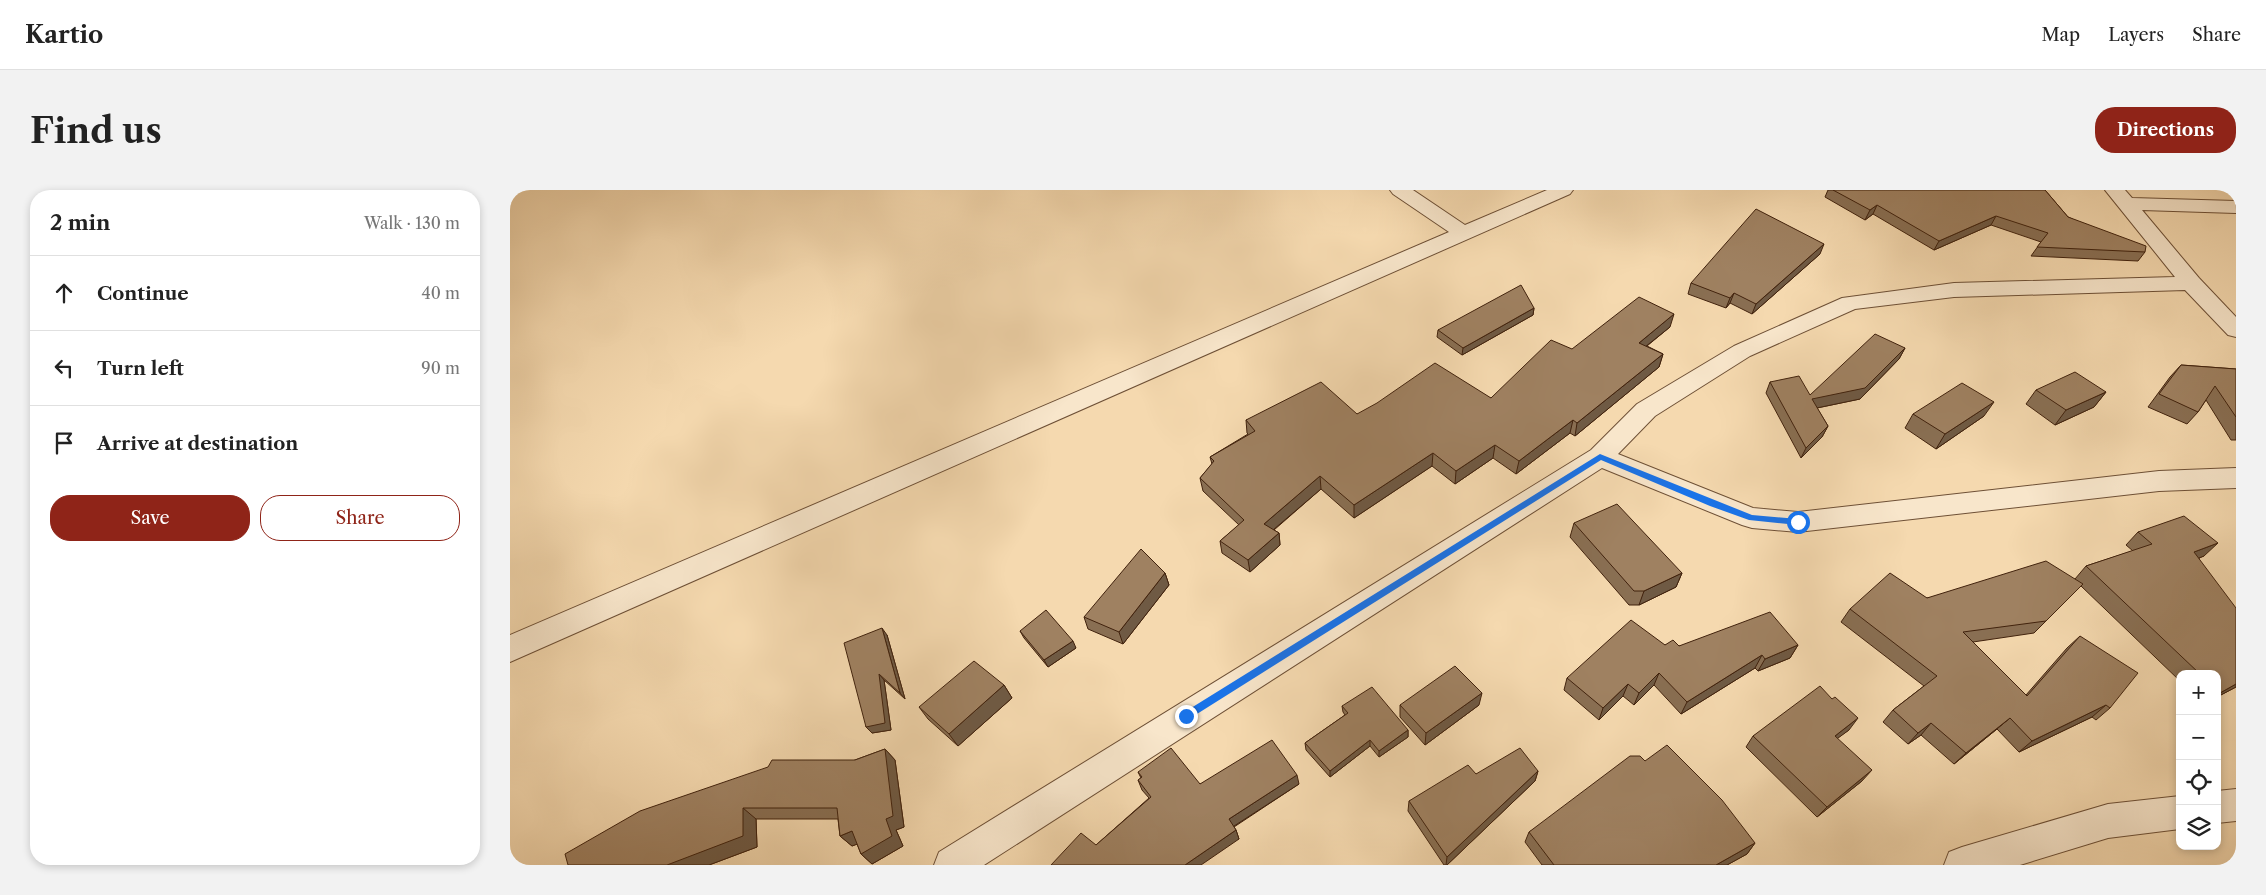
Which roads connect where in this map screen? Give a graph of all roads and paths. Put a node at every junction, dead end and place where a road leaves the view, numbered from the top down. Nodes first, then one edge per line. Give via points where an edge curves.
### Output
1 (1400, 190) edge
2 (1562, 190) edge
3 (2121, 197) edge
4 (2236, 207) edge
5 (1464, 233) junction
6 (2191, 283) junction
7 (2236, 330) edge
8 (1600, 457) junction
9 (2236, 478) edge
10 (510, 649) edge
11 (2236, 805) edge
12 (2221, 807) edge
13 (2176, 813) edge
14 (952, 865) edge
15 (1962, 865) edge

1 - 5 street
2 - 5 street
3 - 4 street
3 - 6 street
5 - 10 street
6 - 7 street
6 - 8 street via 1954,290 1850,303 1742,351 1646,410
8 - 9 street via 1752,518 1798,522 2159,481
8 - 14 street
11 - 12 street
13 - 15 street via 2108,822

